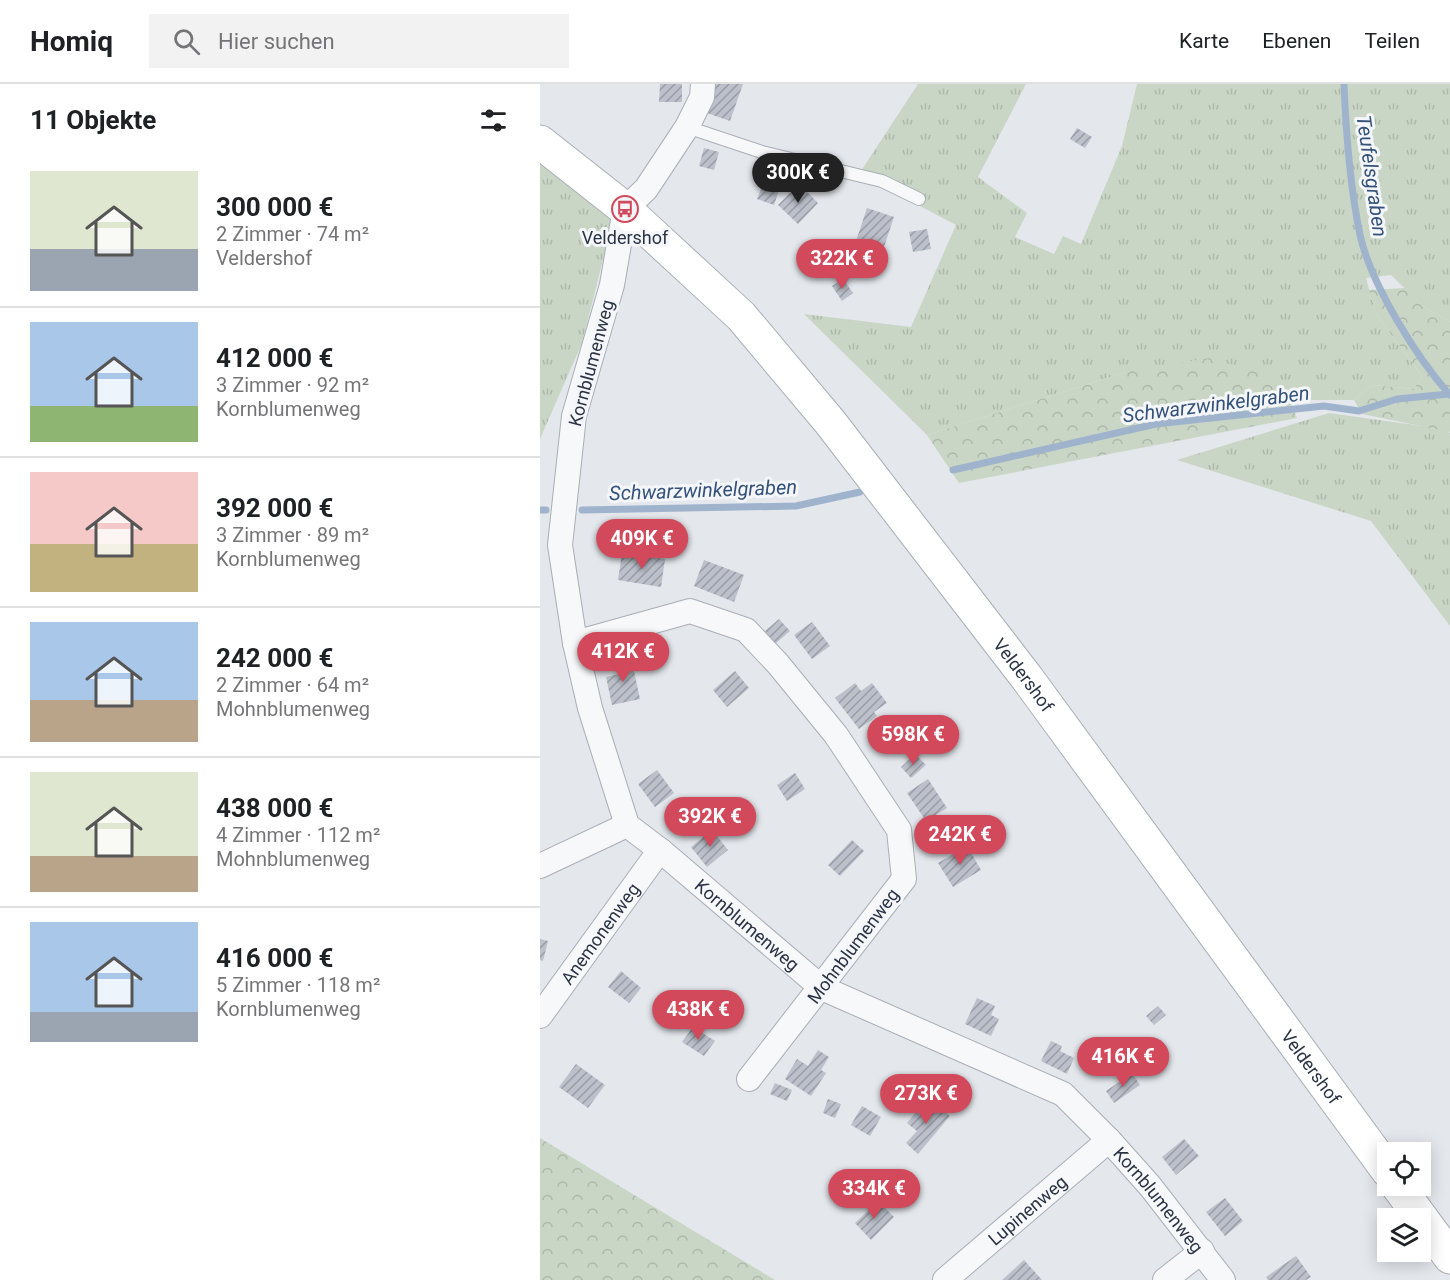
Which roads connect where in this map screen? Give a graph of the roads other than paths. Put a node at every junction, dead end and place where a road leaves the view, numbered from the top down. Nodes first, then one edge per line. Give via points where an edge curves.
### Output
1 (703, 84) edge
2 (687, 127) junction
3 (540, 142) edge
4 (919, 199) dead end
5 (626, 209) junction
6 (575, 643) junction
7 (627, 825) junction
8 (660, 850) junction
9 (540, 866) edge
10 (822, 988) junction
11 (540, 1016) edge
12 (749, 1079) dead end
13 (1109, 1140) junction
14 (1377, 1157) edge
15 (1405, 1196) edge
16 (1203, 1251) junction
17 (1450, 1257) edge
18 (945, 1280) edge
19 (1165, 1280) edge
20 (1223, 1280) edge

1 - 2 street via 702,97
2 - 4 lane via 762,152 882,181
2 - 5 street via 646,189
3 - 5 main road, Veldershof
5 - 6 street, Kornblumenweg via 612,285 574,416 560,545
5 - 14 main road, Veldershof via 741,316 830,422 1027,678
6 - 7 street, Kornblumenweg via 590,708
6 - 10 street, Mohnblumenweg via 690,610 746,630 836,735 899,830 904,879
7 - 8 street, Kornblumenweg
7 - 9 street
8 - 10 street, Kornblumenweg
8 - 11 street, Anemonenweg
10 - 12 street, Mohnblumenweg
10 - 13 street, Kornblumenweg via 1063,1094
13 - 16 street, Kornblumenweg
13 - 18 street, Lupinenweg
15 - 17 main road
16 - 19 street
16 - 20 street, Kornblumenweg

